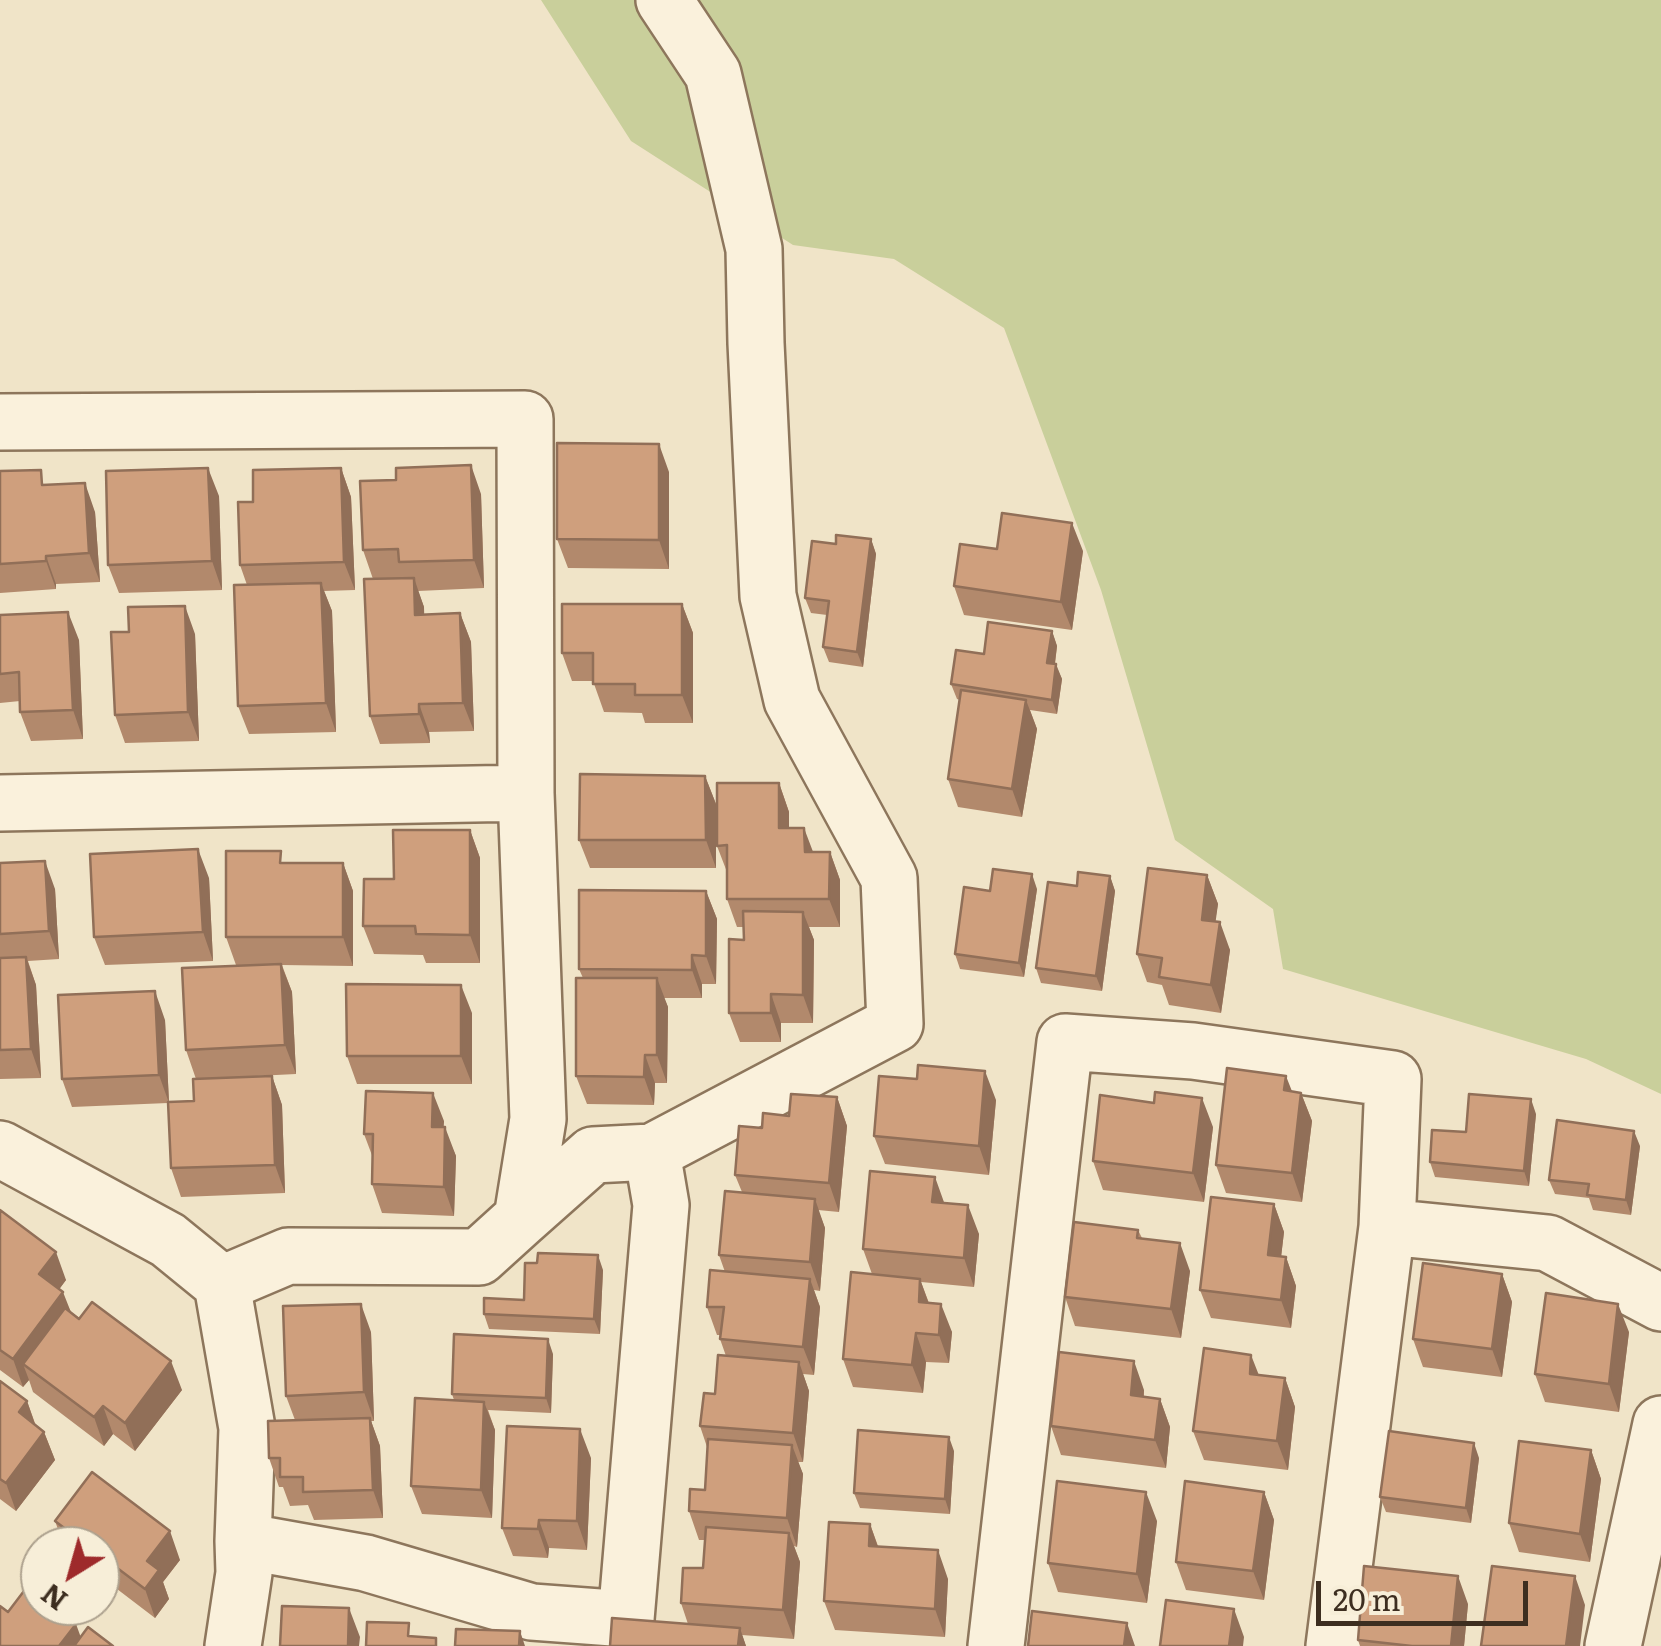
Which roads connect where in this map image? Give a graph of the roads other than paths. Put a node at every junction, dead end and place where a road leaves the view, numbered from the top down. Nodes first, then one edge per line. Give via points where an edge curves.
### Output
1 (664, 0) edge
2 (0, 422) edge
3 (526, 793) junction
4 (0, 803) edge
5 (0, 1150) edge
6 (652, 1152) junction
7 (522, 1218) junction
8 (1387, 1227) junction
9 (222, 1284) junction
10 (1661, 1304) edge
11 (1661, 1424) edge
12 (243, 1541) junction
13 (233, 1646) edge
14 (996, 1646) edge
15 (1334, 1646) edge
16 (1612, 1646) edge

1 - 6 street via 713,74 754,249 768,596 792,700 889,878 895,1024
2 - 3 street via 525,419
3 - 4 street
3 - 7 street via 538,1118
5 - 9 street via 168,1240
6 - 7 street via 592,1155
6 - 12 street via 661,1205 626,1619 532,1612 366,1563
7 - 9 street via 479,1256 288,1256
8 - 10 street via 1548,1242
8 - 14 street via 1394,1079 1193,1051 1066,1042
8 - 15 street
9 - 12 street via 246,1428
11 - 16 street
12 - 13 street

